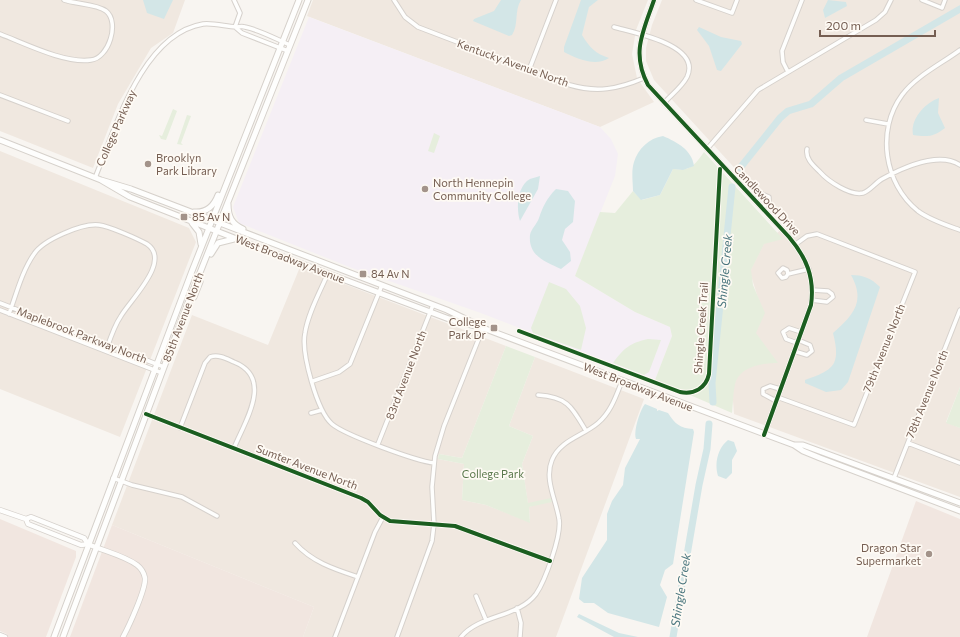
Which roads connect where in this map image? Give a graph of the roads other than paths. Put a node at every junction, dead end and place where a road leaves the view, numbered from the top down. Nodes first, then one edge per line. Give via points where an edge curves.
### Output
1 (64, 0) edge
2 (88, 0) edge
3 (234, 0) edge
4 (299, 0) edge
5 (308, 0) edge
6 (394, 0) edge
7 (556, 0) edge
8 (654, 0) edge
9 (696, 0) edge
10 (737, 0) edge
11 (802, 0) edge
12 (891, 0) edge
13 (922, 0) edge
14 (945, 0) edge
15 (87, 6) junction
16 (236, 27) junction
17 (614, 27) dead end
18 (0, 34) edge
19 (642, 34) junction
20 (283, 42) junction
21 (290, 45) junction
22 (280, 48) junction
23 (960, 50) edge
24 (288, 51) junction
25 (529, 70) junction
26 (788, 72) junction
27 (644, 78) junction
28 (0, 96) edge
29 (664, 103) junction
30 (256, 108) junction
31 (866, 120) dead end
32 (68, 121) dead end
33 (888, 124) junction
34 (0, 140) edge
35 (707, 149) junction
36 (807, 150) dead end
37 (960, 165) edge
38 (893, 175) junction
39 (95, 178) junction
40 (101, 180) junction
41 (755, 200) junction
42 (228, 201) junction
43 (762, 208) junction
44 (186, 210) junction
45 (184, 218) junction
46 (212, 220) junction
47 (219, 223) junction
48 (209, 228) junction
49 (960, 230) edge
50 (216, 231) junction
51 (237, 239) junction
52 (266, 241) junction
53 (796, 244) junction
54 (201, 247) junction
55 (809, 269) junction
56 (328, 273) junction
57 (788, 274) dead end
58 (382, 285) junction
59 (812, 290) junction
60 (379, 293) junction
61 (811, 300) junction
62 (0, 303) edge
63 (188, 303) junction
64 (433, 305) junction
65 (11, 308) junction
66 (0, 310) edge
67 (960, 310) edge
68 (430, 312) junction
69 (9, 314) junction
70 (483, 328) junction
71 (801, 332) junction
72 (798, 342) junction
73 (108, 345) junction
74 (106, 351) junction
75 (794, 351) junction
76 (156, 364) junction
77 (164, 367) junction
78 (154, 370) junction
79 (162, 373) junction
80 (312, 380) junction
81 (622, 381) junction
82 (780, 389) junction
83 (538, 395) dead end
84 (776, 399) junction
85 (322, 410) junction
86 (311, 413) dead end
87 (146, 414) junction
88 (180, 428) junction
89 (586, 431) junction
90 (764, 435) junction
91 (908, 443) junction
92 (378, 444) junction
93 (794, 445) junction
94 (234, 448) junction
95 (434, 463) junction
96 (960, 463) edge
97 (113, 478) junction
98 (894, 478) junction
99 (120, 481) junction
100 (960, 503) edge
101 (0, 510) edge
102 (960, 511) edge
103 (217, 516) dead end
104 (383, 517) junction
105 (26, 519) junction
106 (434, 524) junction
107 (295, 543) dead end
108 (88, 544) junction
109 (96, 548) junction
110 (550, 561) junction
111 (358, 577) junction
112 (476, 596) dead end
113 (517, 608) junction
114 (486, 620) junction
115 (0, 635) edge
116 (5, 637) edge
117 (54, 637) edge
118 (63, 637) edge
119 (123, 637) edge
120 (336, 637) edge
121 (397, 637) edge
122 (460, 637) edge
123 (520, 637) edge

1 - 15 street
2 - 15 street
3 - 16 street via 240,13
4 - 20 main road, 85th Avenue North
5 - 21 main road, 85th Avenue North
6 - 25 street, Kentucky Avenue North via 405,17 418,27
7 - 25 street
8 - 19 street, Candlewood Drive
9 - 10 street via 732,13
11 - 26 street via 782,51 783,62
12 - 26 street via 885,12 876,20
13 - 14 street via 942,8
15 - 18 street via 98,7 107,12 112,25 105,52 90,60 56,56
16 - 20 street, College Parkway via 244,26
16 - 22 street, College Parkway via 242,33
16 - 39 street, College Parkway via 212,24 191,27 158,49 126,103
17 - 19 street
19 - 27 street, Candlewood Drive via 638,51
19 - 29 street via 680,50 689,64 685,81
20 - 21 street, College Parkway
20 - 22 main road, 85th Avenue North
21 - 24 main road, 85th Avenue North
22 - 24 street, College Parkway
22 - 30 main road, 85th Avenue North
23 - 33 street via 910,86 896,104
24 - 42 main road, 85th Avenue North
25 - 27 street, Kentucky Avenue North via 591,90 613,89
26 - 35 street via 754,94
27 - 29 street, Candlewood Drive
28 - 32 street
29 - 35 street, Candlewood Drive
30 - 44 main road via 249,118 213,205 199,212
30 - 46 main road, 85th Avenue North
31 - 33 street
33 - 38 street via 886,148
34 - 39 main road, West Broadway Avenue
35 - 41 street, Candlewood Drive
36 - 38 street via 808,158 824,176 834,184 855,192 868,191
37 - 38 street via 951,160 935,159
38 - 49 street via 904,197 919,212
39 - 40 main road, West Broadway Avenue
40 - 44 main road, West Broadway Avenue
40 - 45 main road, West Broadway Avenue via 130,196
41 - 43 street, Candlewood Drive
41 - 43 street via 762,194 769,197 769,202
42 - 47 main road, 85th Avenue North
42 - 52 main road via 228,213 233,223
43 - 53 street, Candlewood Drive
44 - 46 main road, West Broadway Avenue
45 - 48 main road, West Broadway Avenue
45 - 54 main road via 198,229
46 - 47 main road, West Broadway Avenue
46 - 48 main road, 85th Avenue North
47 - 50 main road, 85th Avenue North
47 - 52 main road, West Broadway Avenue
48 - 50 main road, West Broadway Avenue
48 - 54 main road, 85th Avenue North
50 - 51 main road, West Broadway Avenue
50 - 63 main road, 85th Avenue North
51 - 56 main road, West Broadway Avenue
51 - 63 main road via 223,241 214,247 194,297
52 - 58 main road, West Broadway Avenue
53 - 55 street, Candlewood Drive
53 - 84 street, 79th Avenue North via 807,236 817,234 915,272 854,425
54 - 76 main road, 85th Avenue North
55 - 57 street
55 - 59 street, Candlewood Drive
56 - 60 main road, West Broadway Avenue
56 - 80 street via 305,332 304,351
58 - 60 street
58 - 64 main road, West Broadway Avenue
59 - 61 street, Candlewood Drive
59 - 61 street via 828,291 833,297 827,302
60 - 68 main road, West Broadway Avenue
60 - 80 street via 350,364 339,372
61 - 71 street, Candlewood Drive
62 - 65 street, Maplebrook Parkway North
63 - 77 main road, 85th Avenue North
64 - 68 street, 83rd Avenue North
64 - 70 main road, West Broadway Avenue
65 - 69 street
65 - 73 street, Maplebrook Parkway North
65 - 73 street via 30,261 44,242 88,226 101,225 150,246 156,260 149,277 121,315
66 - 69 street, Maplebrook Parkway North
67 - 91 street, 78th Avenue North
68 - 70 main road, West Broadway Avenue
68 - 92 street, 83rd Avenue North
69 - 74 street, Maplebrook Parkway North
70 - 81 main road, West Broadway Avenue
70 - 95 street via 444,426
71 - 72 street, Candlewood Drive
71 - 72 street via 789,328 783,332 786,339
72 - 75 street, Candlewood Drive
72 - 75 street via 810,346 812,351 807,355
73 - 74 street
73 - 76 street, Maplebrook Parkway North
74 - 78 street, Maplebrook Parkway North
75 - 82 street, Candlewood Drive
76 - 77 street, Maplebrook Parkway North
76 - 78 main road, 85th Avenue North
77 - 79 main road, 85th Avenue North
78 - 79 street, Maplebrook Parkway North
78 - 97 main road, 85th Avenue North
79 - 87 main road, 85th Avenue North
80 - 85 street
81 - 89 street via 611,408 599,422
81 - 90 main road, West Broadway Avenue
82 - 84 street, Candlewood Drive
82 - 84 street via 770,386 763,389 765,397
83 - 89 street via 552,396 565,401
84 - 90 street, Candlewood Drive
85 - 86 street
85 - 92 street via 337,428
87 - 88 street, Sumter Avenue North
87 - 99 main road, 85th Avenue North
88 - 94 street, Sumter Avenue North
88 - 94 street via 205,363 210,357 218,356 246,368 254,379 254,399
89 - 110 street via 561,447 555,453 549,467 560,526
90 - 93 main road, West Broadway Avenue
91 - 96 street
91 - 98 street, 78th Avenue North
92 - 95 street
93 - 98 main road, West Broadway Avenue via 803,445
93 - 102 main road, West Broadway Avenue via 833,464
94 - 104 street, Sumter Avenue North via 361,498
95 - 106 street
97 - 99 street
97 - 108 main road, 85th Avenue North
98 - 100 main road, West Broadway Avenue
99 - 103 street via 182,497
99 - 109 main road, 85th Avenue North
101 - 105 street
104 - 106 street, Sumter Avenue North via 396,523
104 - 111 street
105 - 108 street via 28,524 81,545
105 - 108 street via 31,517 84,538
106 - 110 street, Sumter Avenue North via 463,528
106 - 121 street via 428,553
107 - 111 street via 318,562
108 - 109 street
108 - 117 main road, 85th Avenue North
109 - 118 main road, 85th Avenue North
109 - 119 street via 132,563 143,571 143,587
110 - 113 street via 536,594
111 - 120 street
112 - 114 street
113 - 114 street
113 - 123 street via 521,623
114 - 122 street via 470,628
115 - 116 street

